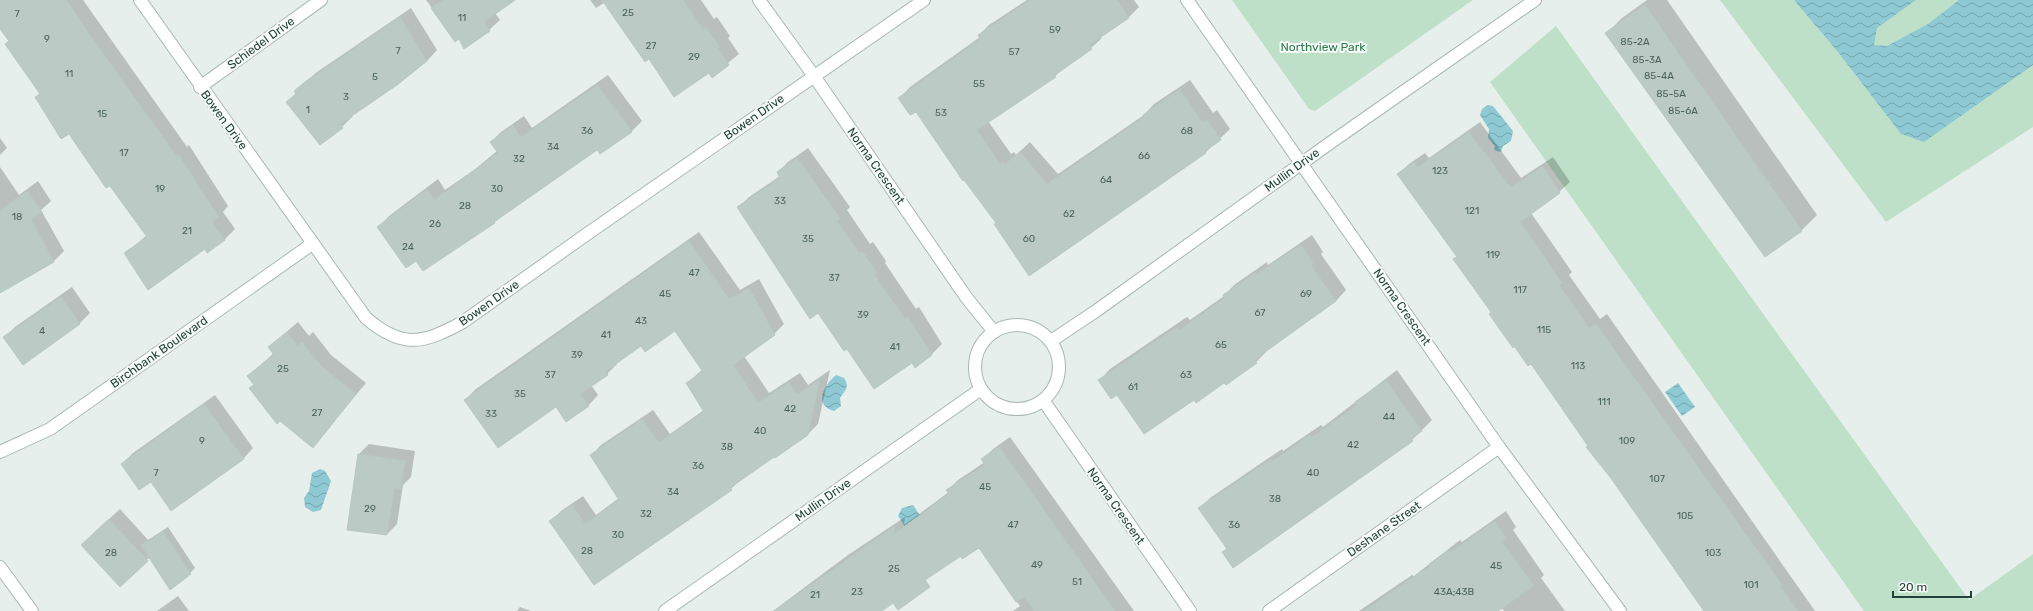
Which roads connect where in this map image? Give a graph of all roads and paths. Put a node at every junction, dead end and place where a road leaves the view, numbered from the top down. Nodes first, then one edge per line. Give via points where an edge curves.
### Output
1 (140, 0) edge
2 (321, 0) edge
3 (759, 0) edge
4 (924, 0) edge
5 (1187, 0) edge
6 (1535, 0) edge
7 (814, 76) junction
8 (200, 87) junction
9 (1302, 163) junction
10 (312, 244) junction
11 (994, 332) junction
12 (1051, 341) junction
13 (981, 388) junction
14 (1043, 400) junction
15 (1499, 447) junction
16 (0, 452) edge
17 (0, 567) edge
18 (32, 611) edge
19 (665, 611) edge
20 (1190, 611) edge
21 (1269, 611) edge
22 (1620, 611) edge

1 - 8 street, Bowen Drive
2 - 8 street, Schiedel Drive
3 - 7 street, Norma Crescent
4 - 7 street, Bowen Drive
5 - 9 street, Norma Crescent
6 - 9 street, Mullin Drive
7 - 10 street, Bowen Drive via 446,332 411,340 393,337 379,329 366,318
7 - 11 street, Norma Crescent via 966,297
8 - 10 street, Bowen Drive
9 - 12 street, Mullin Drive
9 - 15 street, Norma Crescent
10 - 16 street, Birchbank Boulevard via 50,429
11 - 12 street via 1009,326 1025,326 1039,331
11 - 13 street via 983,343 976,358 976,375
12 - 14 street via 1057,354 1059,370 1054,387
13 - 14 street via 995,403 1011,409 1028,408
13 - 19 street, Mullin Drive
14 - 20 street, Norma Crescent
15 - 21 street, Deshane Street
15 - 22 street, Norma Crescent
17 - 18 street

